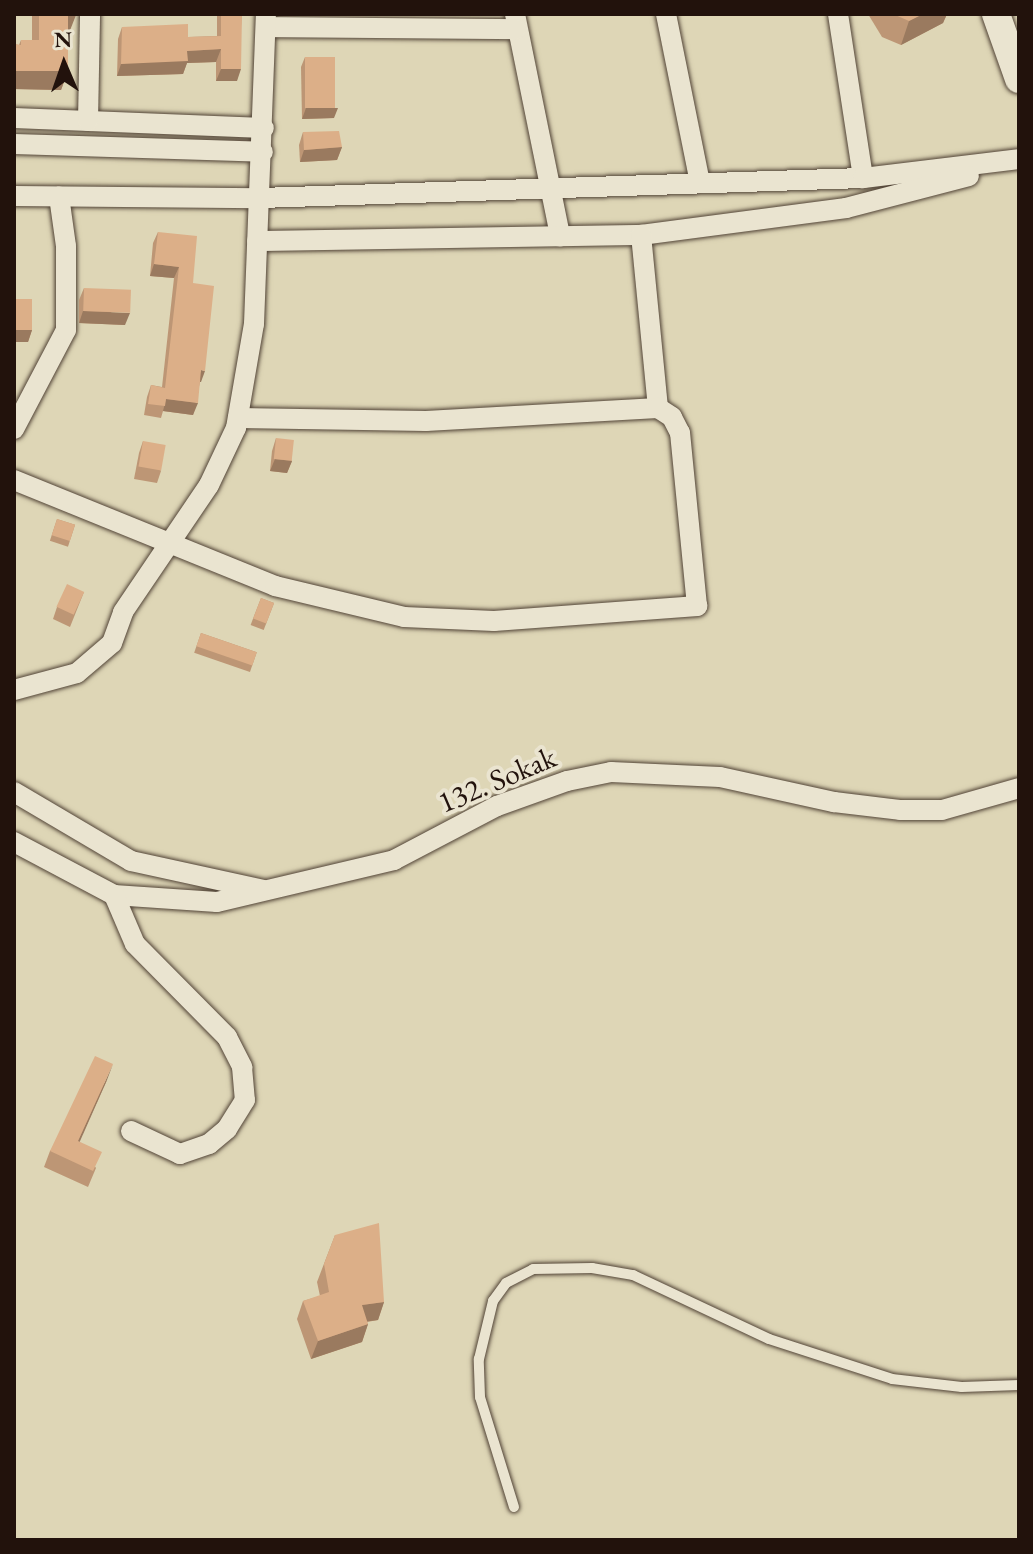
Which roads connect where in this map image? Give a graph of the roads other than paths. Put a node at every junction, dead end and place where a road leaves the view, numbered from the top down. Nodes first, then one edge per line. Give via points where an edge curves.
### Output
1 (90, 14) edge
2 (666, 14) edge
3 (838, 14) edge
4 (996, 14) edge
5 (266, 21) edge
6 (516, 21) edge
7 (1019, 79) edge
8 (14, 118) edge
9 (88, 121) junction
10 (264, 128) junction
11 (14, 144) edge
12 (263, 152) junction
13 (1019, 161) edge
14 (863, 178) junction
15 (700, 183) junction
16 (551, 188) junction
17 (14, 196) edge
18 (59, 196) junction
19 (260, 198) junction
20 (641, 235) junction
21 (560, 236) junction
22 (257, 241) junction
23 (658, 408) junction
24 (238, 418) junction
25 (14, 429) edge
26 (14, 480) edge
27 (171, 546) junction
28 (14, 690) edge
29 (1019, 788) edge
30 (14, 792) edge
31 (14, 842) edge
32 (276, 891) junction
33 (114, 895) junction
34 (131, 1131) dead end
35 (1019, 1385) edge
36 (514, 1507) dead end

1 - 9 street
2 - 15 street
3 - 14 street
4 - 7 main road
5 - 6 street
5 - 10 street
6 - 16 street
8 - 9 street
9 - 10 street
10 - 12 street
11 - 12 street
12 - 19 street
13 - 14 street
13 - 20 street via 846,208
14 - 15 street
15 - 16 street
16 - 19 street
16 - 21 street
17 - 18 street
18 - 19 street
18 - 25 street via 66,246 66,330
19 - 22 street
20 - 21 street
20 - 23 street
21 - 22 street
22 - 24 street via 254,324
23 - 24 street via 426,421
23 - 27 street via 672,417 680,433 697,606 432,621 275,586
24 - 27 street via 209,485
26 - 27 street
27 - 28 street via 123,612 112,643 100,657 77,673
29 - 32 street, 132. Sokak via 942,810 900,810 834,802 720,777 611,772 497,806 394,860
30 - 32 street via 131,861
31 - 33 street, 132. Sokak
32 - 33 street, 132. Sokak via 217,902
33 - 34 street via 135,944 227,1037 242,1067 245,1100 227,1129 209,1144 180,1154
35 - 36 lane via 962,1387 892,1379 769,1339 633,1275 592,1268 533,1269 506,1283 493,1301 479,1359 480,1397

